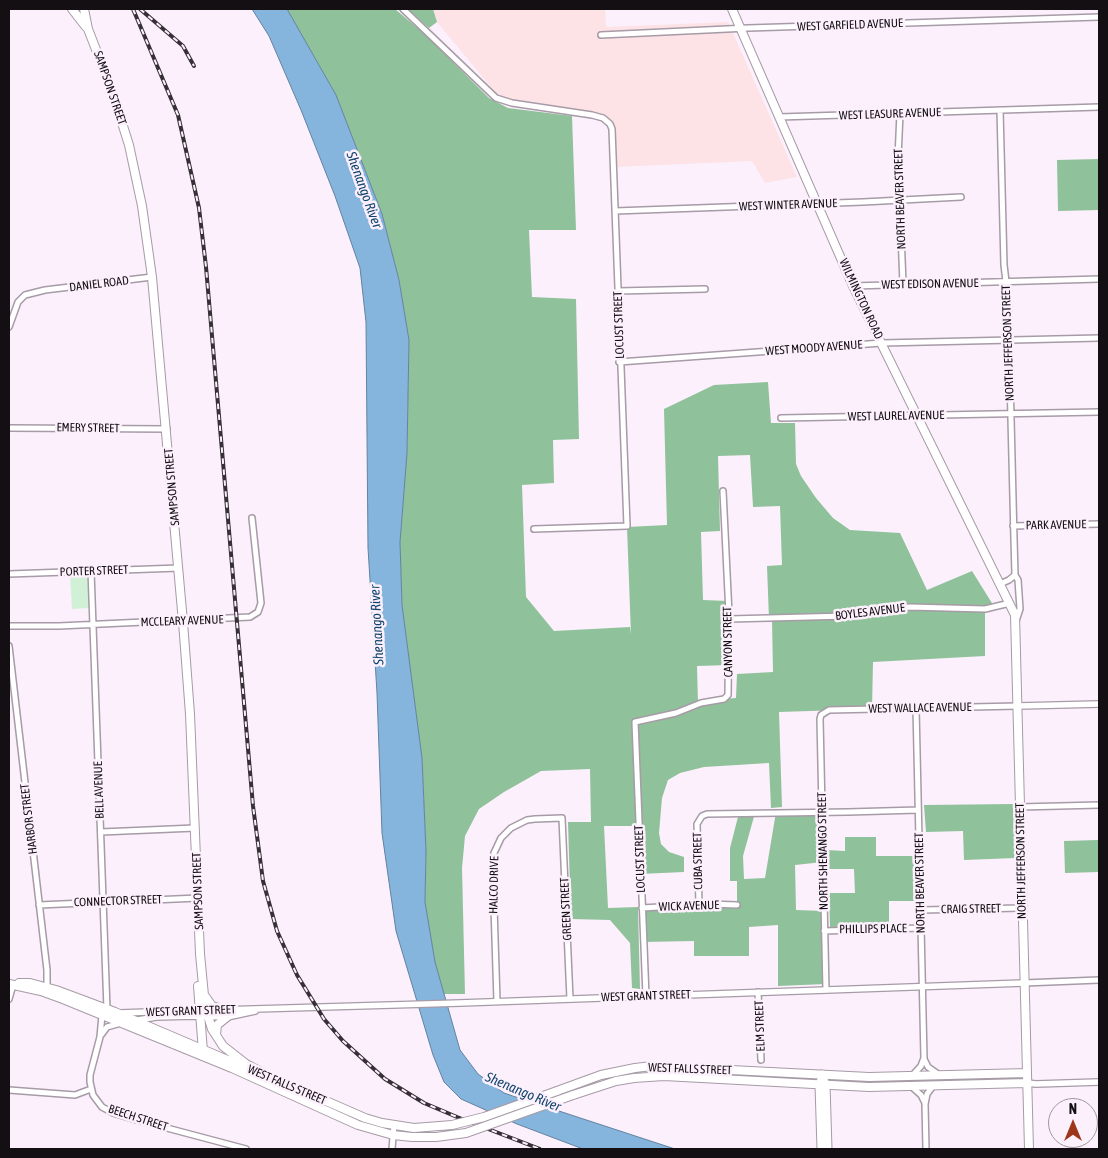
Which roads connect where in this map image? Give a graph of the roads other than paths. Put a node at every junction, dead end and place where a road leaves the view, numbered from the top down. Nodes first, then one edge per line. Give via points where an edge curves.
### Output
1 (72, 9) edge
2 (84, 9) edge
3 (403, 9) edge
4 (732, 9) edge
5 (1099, 17) edge
6 (740, 28) junction
7 (88, 29) junction
8 (601, 35) dead end
9 (1099, 107) edge
10 (1000, 110) junction
11 (900, 113) junction
12 (779, 117) junction
13 (961, 197) dead end
14 (900, 200) junction
15 (817, 203) junction
16 (614, 212) junction
17 (152, 277) junction
18 (1099, 279) edge
19 (1006, 282) junction
20 (902, 284) junction
21 (854, 286) junction
22 (704, 289) dead end
23 (618, 291) junction
24 (9, 327) edge
25 (1099, 338) edge
26 (1009, 340) junction
27 (882, 343) junction
28 (620, 362) junction
29 (1099, 412) edge
30 (1011, 413) junction
31 (917, 415) junction
32 (781, 418) dead end
33 (9, 428) edge
34 (167, 429) junction
35 (723, 491) dead end
36 (252, 518) dead end
37 (1099, 524) edge
38 (1013, 526) junction
39 (534, 529) dead end
40 (179, 568) junction
41 (91, 571) junction
42 (9, 574) edge
43 (1015, 575) junction
44 (1000, 584) junction
45 (1010, 603) junction
46 (729, 619) junction
47 (183, 622) junction
48 (1016, 623) junction
49 (93, 625) junction
50 (9, 626) edge
51 (9, 646) edge
52 (1099, 704) edge
53 (1018, 706) junction
54 (916, 708) junction
55 (823, 713) joint
56 (635, 722) joint
57 (1099, 805) edge
58 (1020, 807) junction
59 (918, 810) junction
60 (822, 812) junction
61 (562, 818) joint
62 (195, 828) junction
63 (101, 832) junction
64 (198, 898) junction
65 (103, 902) junction
66 (39, 905) junction
67 (699, 905) junction
68 (737, 905) dead end
69 (642, 908) junction
70 (1022, 908) junction
71 (921, 910) junction
72 (921, 928) junction
73 (824, 931) junction
74 (200, 954) junction
75 (1099, 980) edge
76 (1024, 983) junction
77 (10, 984) edge
78 (922, 986) junction
79 (47, 990) junction
80 (826, 990) junction
81 (204, 992) junction
82 (758, 992) junction
83 (646, 996) junction
84 (9, 999) edge
85 (63, 999) junction
86 (570, 999) junction
87 (497, 1002) junction
88 (267, 1009) junction
89 (222, 1010) junction
90 (104, 1012) junction
91 (115, 1012) junction
92 (203, 1013) junction
93 (226, 1017) junction
94 (135, 1020) junction
95 (122, 1023) junction
96 (216, 1035) junction
97 (100, 1037) junction
98 (203, 1053) junction
99 (924, 1058) junction
100 (761, 1060) dead end
101 (1027, 1073) junction
102 (265, 1074) junction
103 (822, 1074) junction
104 (940, 1075) junction
105 (912, 1076) junction
106 (1099, 1082) edge
107 (1027, 1083) junction
108 (822, 1085) junction
109 (843, 1086) junction
110 (911, 1086) junction
111 (933, 1086) junction
112 (91, 1089) junction
113 (9, 1090) edge
114 (826, 1103) junction
115 (925, 1104) junction
116 (394, 1125) junction
117 (393, 1135) junction
118 (246, 1149) edge
119 (392, 1149) edge
120 (821, 1149) edge
121 (828, 1149) edge
122 (926, 1149) edge
123 (1029, 1149) edge

1 - 7 main road, SAMPSON STREET
2 - 7 main road, SAMPSON STREET
3 - 16 street, LOCUST STREET via 496,98 592,115 610,124
4 - 6 main road, WILMINGTON ROAD
5 - 6 street, WEST GARFIELD AVENUE
6 - 8 street, WEST GARFIELD AVENUE
6 - 12 main road, WILMINGTON ROAD
7 - 17 main road, SAMPSON STREET via 129,145
9 - 10 street, WEST LEASURE AVENUE
10 - 11 street, WEST LEASURE AVENUE
10 - 19 street, NORTH JEFFERSON STREET
11 - 12 street, WEST LEASURE AVENUE
11 - 14 street, NORTH BEAVER STREET
12 - 15 main road, WILMINGTON ROAD
13 - 14 street, WEST WINTER AVENUE
14 - 15 street, WEST WINTER AVENUE
14 - 20 street, NORTH BEAVER STREET
15 - 16 street, WEST WINTER AVENUE
15 - 21 main road, WILMINGTON ROAD
16 - 23 street, LOCUST STREET
17 - 24 street, DANIEL ROAD via 33,292 21,298
17 - 34 main road, SAMPSON STREET
18 - 19 street, WEST EDISON AVENUE
19 - 20 street, WEST EDISON AVENUE
19 - 26 street, NORTH JEFFERSON STREET
20 - 21 street, WEST EDISON AVENUE
21 - 27 main road, WILMINGTON ROAD
22 - 23 street
23 - 28 street, LOCUST STREET
25 - 26 street, WEST MOODY AVENUE
26 - 27 street, WEST MOODY AVENUE
26 - 30 street, NORTH JEFFERSON STREET
27 - 28 street, WEST MOODY AVENUE
27 - 31 main road, WILMINGTON ROAD
28 - 39 street, LOCUST STREET via 627,526
29 - 30 street, WEST LAUREL AVENUE
30 - 31 street, WEST LAUREL AVENUE
30 - 38 street, NORTH JEFFERSON STREET
31 - 32 street, WEST LAUREL AVENUE
31 - 44 main road, WILMINGTON ROAD
33 - 34 street, EMERY STREET
34 - 40 main road, SAMPSON STREET
35 - 46 street, CANYON STREET
36 - 47 street, MCCLEARY AVENUE via 261,602 258,612 250,617
37 - 38 street, PARK AVENUE
38 - 43 street, NORTH JEFFERSON STREET
40 - 41 street, PORTER STREET
40 - 47 main road, SAMPSON STREET
41 - 42 street, PORTER STREET
41 - 49 street, BELL AVENUE
43 - 44 street
43 - 48 street, NORTH JEFFERSON STREET via 1020,609
44 - 45 main road, WILMINGTON ROAD
45 - 46 street, BOYLES AVENUE via 990,609 910,607 847,616
45 - 48 main road, WILMINGTON ROAD
46 - 56 street, CANYON STREET via 729,693 726,698
47 - 49 street, MCCLEARY AVENUE
47 - 62 main road, SAMPSON STREET
48 - 53 main road, NORTH JEFFERSON STREET
49 - 50 street, MCCLEARY AVENUE
49 - 63 street, BELL AVENUE
51 - 66 street, HARBOR STREET
52 - 53 street
53 - 54 street, WEST WALLACE AVENUE
53 - 58 main road, NORTH JEFFERSON STREET
54 - 55 street, WEST WALLACE AVENUE via 829,710
54 - 59 street, NORTH BEAVER STREET
55 - 60 street, NORTH SHENANGO STREET via 820,719
56 - 69 street, LOCUST STREET
57 - 58 street
58 - 70 main road, NORTH JEFFERSON STREET
59 - 60 street
59 - 71 street, NORTH BEAVER STREET
60 - 67 street, CUBA STREET via 707,814 700,818 697,824
60 - 73 street, NORTH SHENANGO STREET
61 - 86 street, GREEN STREET
61 - 87 street, HALCO DRIVE via 519,823 501,838 494,853
62 - 63 street
62 - 64 main road, SAMPSON STREET
63 - 65 street, BELL AVENUE
64 - 65 street, CONNECTOR STREET
64 - 74 main road, SAMPSON STREET
65 - 66 street, CONNECTOR STREET
65 - 90 street, BELL AVENUE
66 - 79 street, HARBOR STREET
67 - 68 street, WICK AVENUE
67 - 69 street, WICK AVENUE
69 - 83 street, LOCUST STREET
70 - 71 street, CRAIG STREET
70 - 76 main road, NORTH JEFFERSON STREET
71 - 72 street, NORTH BEAVER STREET
72 - 73 street, PHILLIPS PLACE
72 - 78 street, NORTH BEAVER STREET
73 - 80 street, NORTH SHENANGO STREET
74 - 81 main road, SAMPSON STREET
74 - 92 main road, SAMPSON STREET
75 - 76 street
76 - 78 street, WEST GRANT STREET
76 - 101 main road, NORTH JEFFERSON STREET
77 - 79 main road via 30,983
77 - 84 street
78 - 80 street, WEST GRANT STREET
78 - 99 street, NORTH BEAVER STREET
79 - 85 main road
79 - 90 main road
80 - 82 street, WEST GRANT STREET
81 - 89 main road via 208,1003
81 - 92 main road, SAMPSON STREET
82 - 83 street, WEST GRANT STREET
82 - 100 street, ELM STREET
83 - 86 street, WEST GRANT STREET
85 - 90 main road
85 - 94 main road
86 - 87 street, WEST GRANT STREET
87 - 88 street, WEST GRANT STREET
88 - 89 street, WEST GRANT STREET
88 - 93 street, WEST GRANT STREET
89 - 92 street, WEST GRANT STREET
90 - 91 main road, WEST FALLS STREET
90 - 95 main road, WEST FALLS STREET
90 - 97 street, BELL AVENUE
91 - 92 street, WEST GRANT STREET
91 - 94 main road, WEST FALLS STREET
92 - 93 street, WEST GRANT STREET
92 - 94 street, WEST GRANT STREET
92 - 96 main road, SAMPSON STREET
92 - 98 main road, SAMPSON STREET
93 - 96 main road via 218,1025
94 - 98 main road, WEST FALLS STREET
95 - 97 street via 107,1027
95 - 98 main road, WEST FALLS STREET
96 - 102 main road, SAMPSON STREET via 234,1056
97 - 112 street, BELL AVENUE via 90,1075
98 - 102 main road, WEST FALLS STREET
98 - 117 main road, WEST FALLS STREET via 343,1119
99 - 104 street via 929,1068
99 - 105 street
101 - 104 main road, WEST FALLS STREET
101 - 107 main road, NORTH JEFFERSON STREET
102 - 116 main road, WEST FALLS STREET via 365,1118
103 - 105 main road, WEST FALLS STREET
103 - 108 main road
103 - 116 main road, WEST FALLS STREET, bridge via 652,1066 626,1069 452,1125 426,1128
104 - 105 main road, WEST FALLS STREET
106 - 107 street
107 - 111 main road, WEST FALLS STREET
107 - 123 main road, NORTH JEFFERSON STREET
108 - 109 main road, WEST FALLS STREET
108 - 114 main road
108 - 117 main road, WEST FALLS STREET, bridge via 646,1077 616,1081 466,1133 424,1138
108 - 120 main road
109 - 110 main road, WEST FALLS STREET
109 - 114 main road via 833,1092
110 - 111 main road, WEST FALLS STREET
110 - 115 street
111 - 115 street
112 - 113 street via 75,1096
112 - 118 street, BEECH STREET via 97,1101 113,1113
114 - 121 main road
115 - 122 street
116 - 117 street
117 - 119 street

